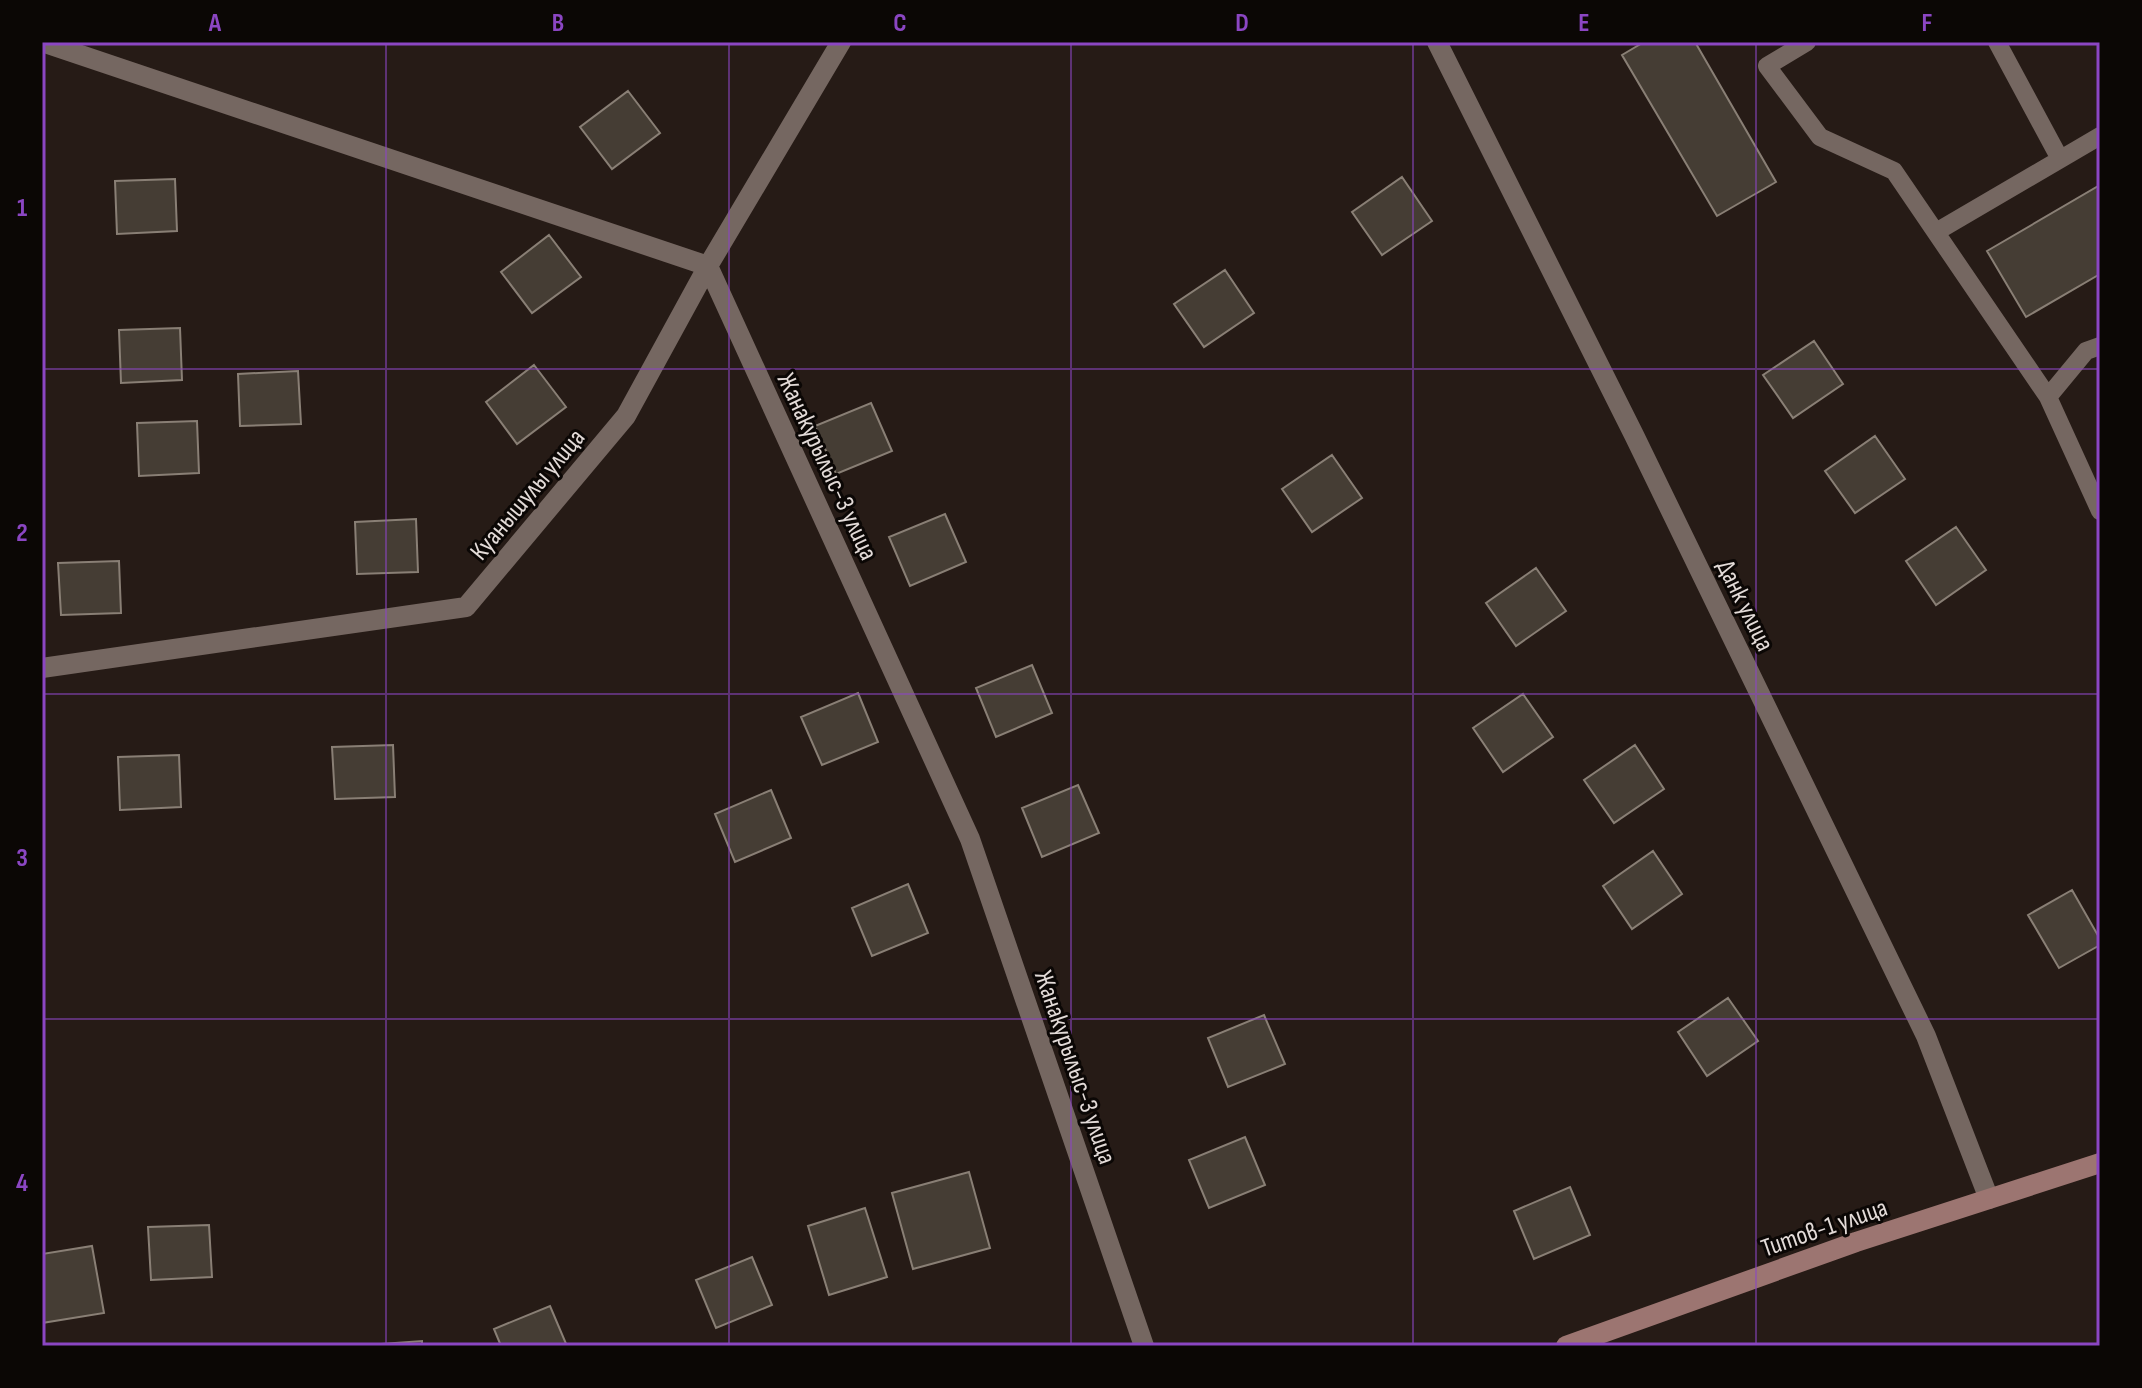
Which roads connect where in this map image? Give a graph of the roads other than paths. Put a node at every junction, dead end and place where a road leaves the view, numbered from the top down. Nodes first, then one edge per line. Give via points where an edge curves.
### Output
1 (42, 42) edge
2 (841, 42) edge
3 (1437, 42) edge
4 (1807, 42) edge
5 (1997, 42) edge
6 (2100, 136) edge
7 (2060, 159) junction
8 (1936, 232) junction
9 (708, 266) junction
10 (2100, 346) edge
11 (2048, 397) junction
12 (2100, 511) edge
13 (42, 668) edge
14 (2100, 1163) edge
15 (1989, 1199) junction
16 (1144, 1346) edge
17 (1566, 1346) edge

1 - 9 street
2 - 9 street, Куанышулы улица
3 - 15 street, Данк улица via 1919,1021
4 - 8 lane via 1767,66 1820,137 1894,171
5 - 7 lane
6 - 7 lane
7 - 8 lane
8 - 11 lane
9 - 13 street, Куанышулы улица via 626,416 466,607
9 - 16 street, Жанакурылыс-3 улица via 970,839
10 - 11 lane via 2086,351
11 - 12 lane
14 - 15 street, Титов-1 улица
15 - 17 street, Титов-1 улица

